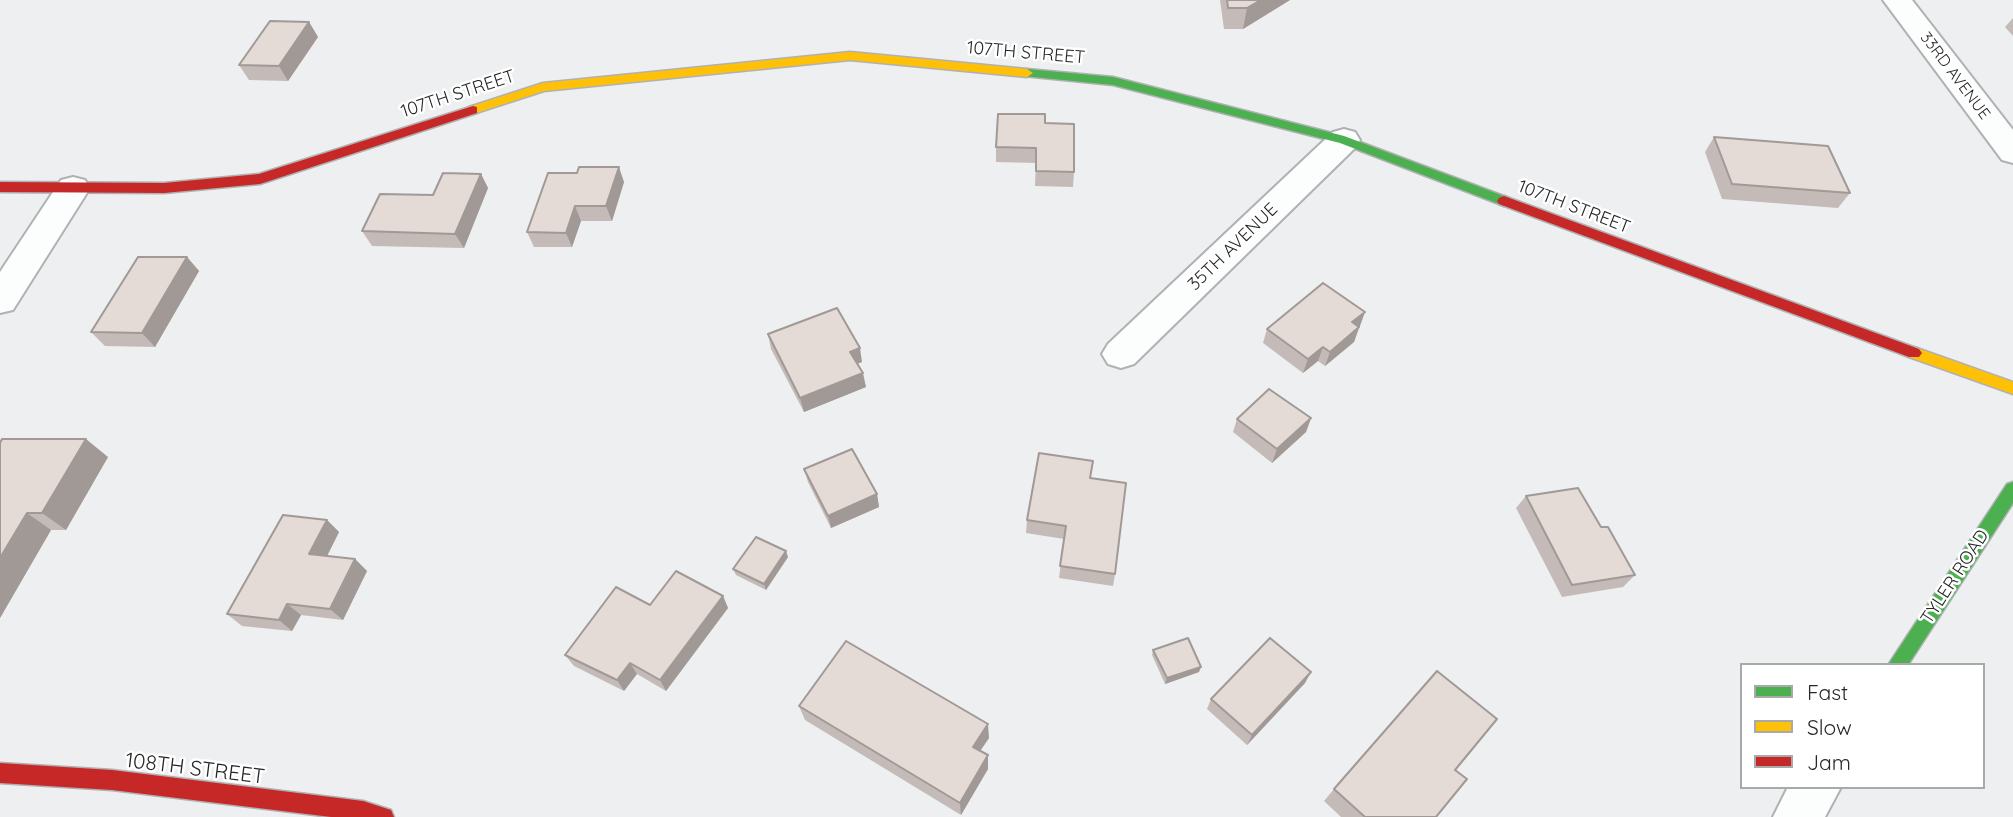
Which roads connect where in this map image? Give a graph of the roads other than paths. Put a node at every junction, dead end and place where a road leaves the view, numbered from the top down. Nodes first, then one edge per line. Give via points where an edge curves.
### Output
1 (1897, 0) edge
2 (1344, 140) junction
3 (2013, 152) edge
4 (0, 187) edge
5 (73, 188) junction
6 (0, 300) edge
7 (1121, 354) dead end
8 (2013, 388) edge
9 (2013, 489) edge
10 (1899, 663) edge
11 (0, 773) edge
12 (1816, 789) edge
13 (384, 817) edge
14 (1797, 817) edge

1 - 3 street, 33RD AVENUE
2 - 5 street, 107TH STREET via 1112,81 850,55 543,87 260,178 164,188
2 - 7 street, 35TH AVENUE
2 - 8 street, 107TH STREET
4 - 5 street, 107TH STREET
5 - 6 street
9 - 10 street, TYLER ROAD
11 - 13 street, 108TH STREET via 112,780
12 - 14 street

